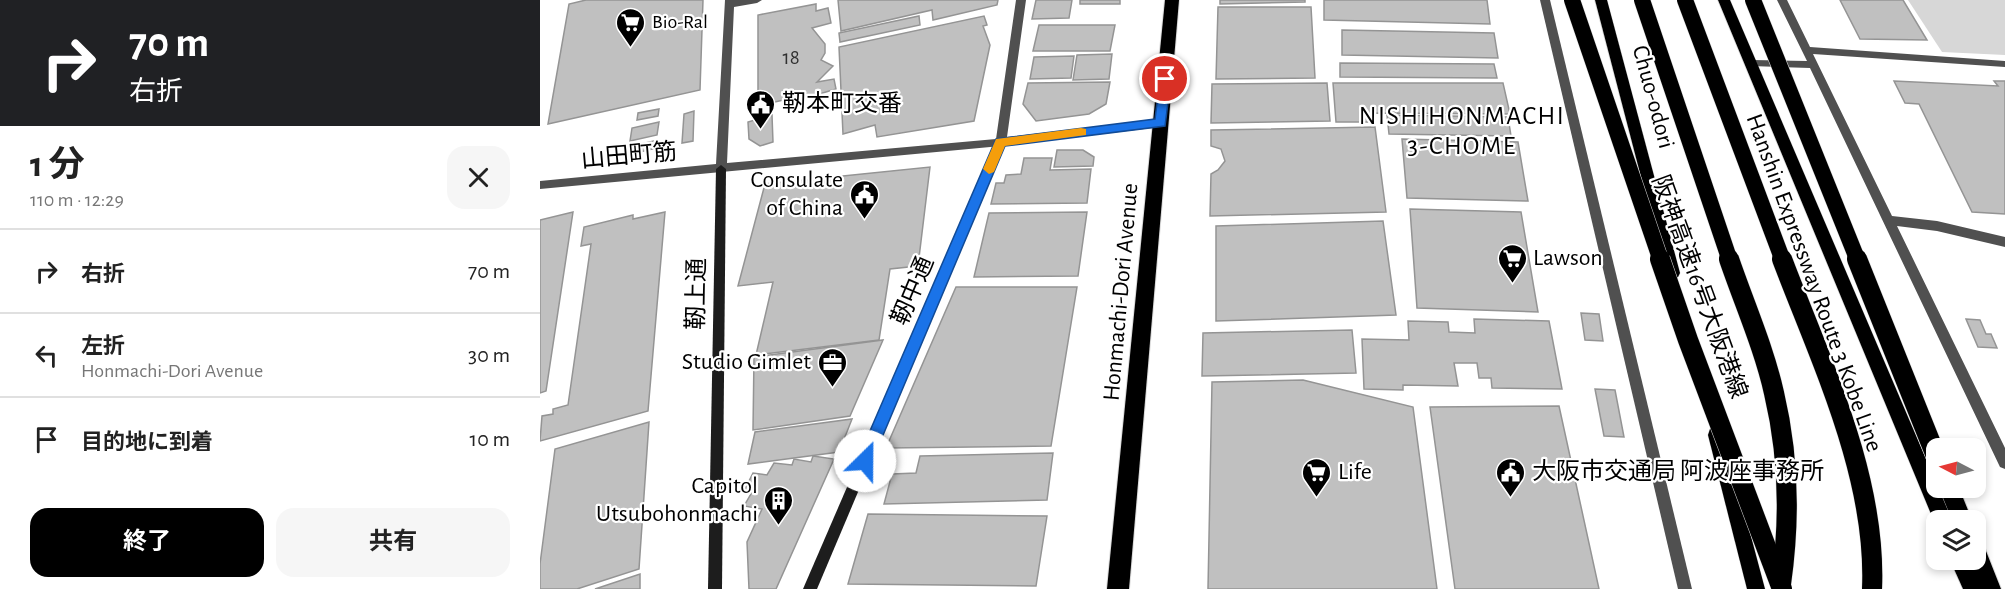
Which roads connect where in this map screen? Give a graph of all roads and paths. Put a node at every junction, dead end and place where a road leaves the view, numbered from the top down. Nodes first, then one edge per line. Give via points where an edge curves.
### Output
1 (757, 0) edge
2 (1021, 0) edge
3 (1172, 0) edge
4 (1545, 0) edge
5 (1572, 0) edge
6 (1601, 0) edge
7 (1642, 0) edge
8 (1685, 0) edge
9 (1724, 0) edge
10 (1753, 0) edge
11 (1782, 0) edge
12 (730, 2) edge
13 (1805, 50) junction
14 (1751, 63) junction
15 (2005, 64) edge
16 (1813, 65) junction
17 (1161, 123) junction
18 (1001, 142) junction
19 (721, 169) junction
20 (540, 185) edge
21 (1888, 220) junction
22 (2005, 242) edge
23 (1929, 438) edge
24 (2005, 462) edge
25 (1939, 510) edge
26 (1963, 570) edge
27 (1982, 570) edge
28 (716, 589) edge
29 (810, 589) edge
30 (1118, 589) edge
31 (1685, 589) edge
32 (1756, 589) edge
33 (1781, 589) edge
34 (1872, 589) edge
35 (1972, 589) edge
36 (1990, 589) edge

1 - 12 street
2 - 18 street, 靭中通
3 - 17 highway, Honmachi-Dori Avenue
4 - 31 street
5 - 33 highway, 阪神高速16号大阪港線, bridge via 1688,340
6 - 32 main road, Chuo-odori
7 - 33 highway, bridge via 1774,392 1789,498
8 - 34 highway, Hanshin Expressway Route 3 Kobe Line, bridge via 1849,437 1864,505
9 - 14 main road
10 - 23 highway, bridge
11 - 13 street
12 - 19 street, 靭上通
13 - 15 street
13 - 16 street
14 - 16 street
14 - 25 main road
16 - 21 street
17 - 18 street, 山田町筋
17 - 30 highway, Honmachi-Dori Avenue
18 - 19 street, 山田町筋
18 - 29 street, 靭中通
19 - 20 street, 山田町筋
19 - 28 street, 靭上通
21 - 22 street
21 - 24 street
26 - 35 main road
27 - 36 highway

